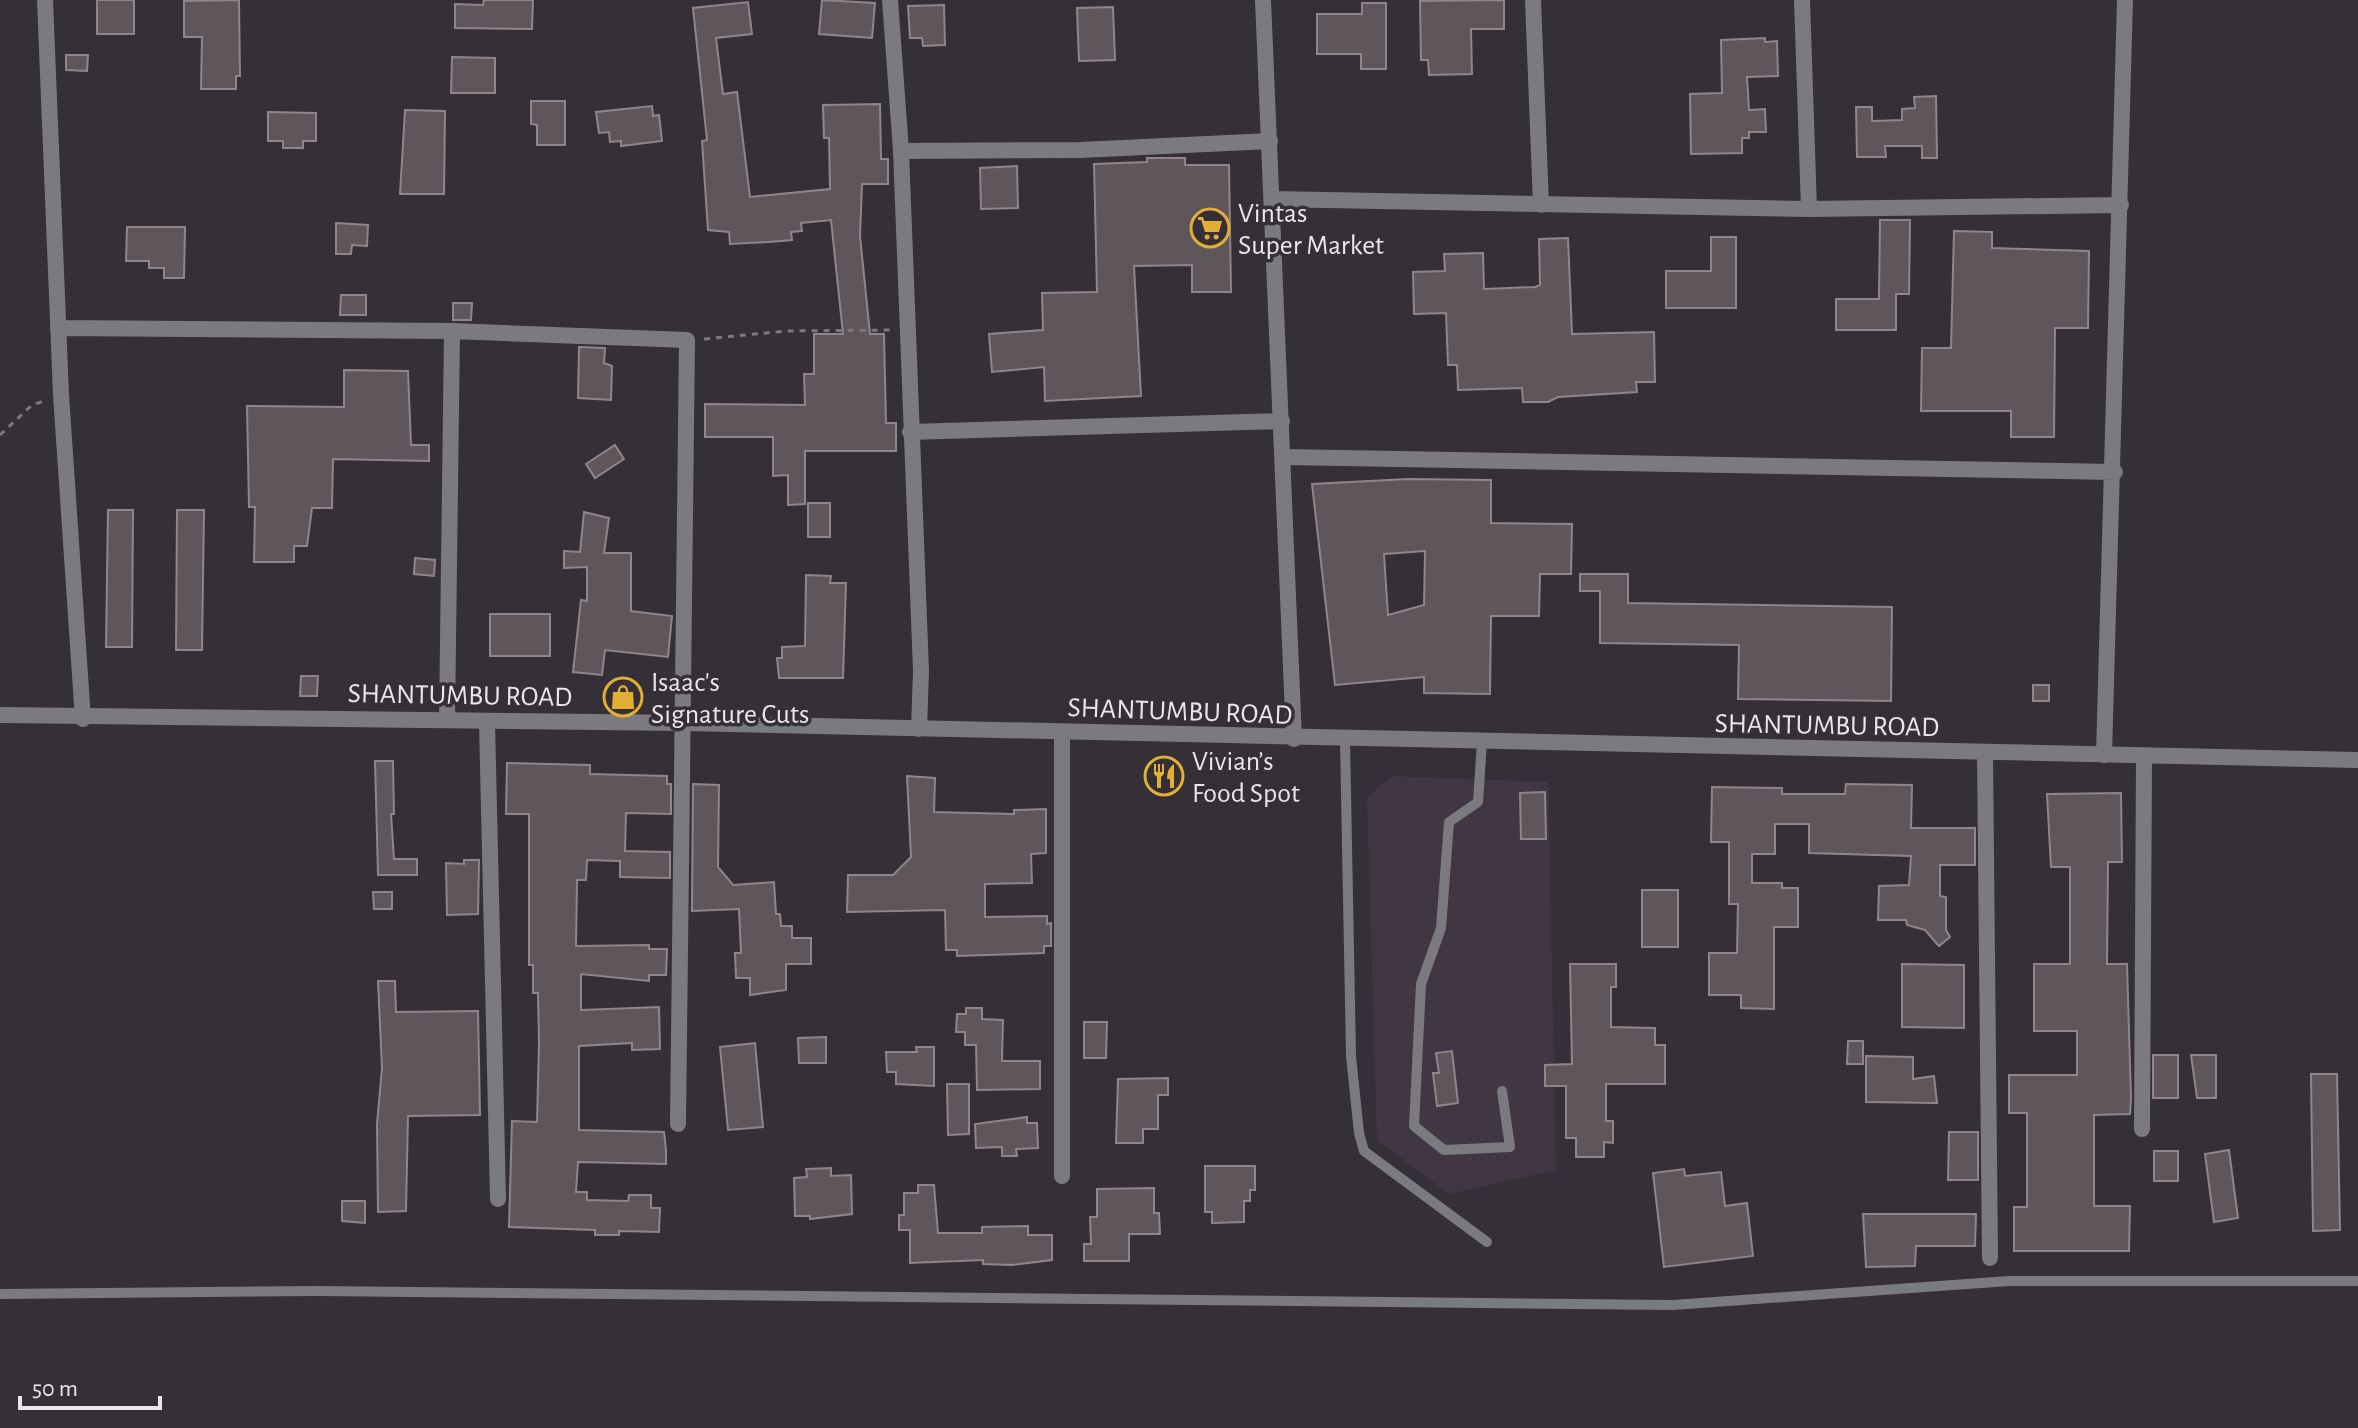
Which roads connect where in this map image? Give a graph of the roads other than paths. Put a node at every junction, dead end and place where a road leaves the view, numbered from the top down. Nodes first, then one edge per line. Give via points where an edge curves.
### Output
1 (45, 0) edge
2 (890, 0) edge
3 (1263, 0) edge
4 (1533, 0) edge
5 (1802, 0) edge
6 (2125, 0) edge
7 (1270, 141) junction
8 (901, 151) junction
9 (1273, 199) junction
10 (1541, 205) junction
11 (2121, 205) junction
12 (1809, 209) junction
13 (58, 328) junction
14 (452, 331) junction
15 (1282, 421) junction
16 (910, 432) junction
17 (1284, 457) junction
18 (2115, 472) junction
19 (0, 715) edge
20 (83, 719) junction
21 (447, 720) junction
22 (487, 722) junction
23 (684, 723) junction
24 (919, 729) junction
25 (1062, 732) junction
26 (1294, 739) junction
27 (1345, 740) junction
28 (1482, 742) junction
29 (1985, 754) junction
30 (2104, 755) junction
31 (2144, 758) junction
32 (2358, 760) edge
33 (1502, 1091) dead end
34 (678, 1124) dead end
35 (2142, 1129) dead end
36 (1062, 1176) dead end
37 (498, 1199) dead end
38 (1487, 1242) dead end
39 (1990, 1258) dead end
40 (2358, 1281) edge
41 (0, 1294) edge

1 - 13 street
2 - 8 street
3 - 7 street
4 - 10 street
5 - 12 street
6 - 11 street
7 - 8 street
7 - 9 street
8 - 16 street
9 - 10 street
9 - 15 street
10 - 12 street
11 - 12 street
11 - 18 street
13 - 14 street
13 - 20 street
14 - 21 street
14 - 23 street via 687,340
15 - 16 street
15 - 17 street
16 - 24 street
17 - 18 street
17 - 26 street
18 - 30 street
19 - 20 street, SHANTUMBU ROAD
20 - 21 street, SHANTUMBU ROAD
21 - 22 street, SHANTUMBU ROAD
22 - 23 street, SHANTUMBU ROAD
22 - 37 street
23 - 24 street, SHANTUMBU ROAD
23 - 34 street
24 - 25 street, SHANTUMBU ROAD
25 - 26 street, SHANTUMBU ROAD
25 - 36 street
26 - 27 street, SHANTUMBU ROAD
27 - 28 street, SHANTUMBU ROAD
27 - 38 lane via 1351,1056 1364,1151
28 - 29 street, SHANTUMBU ROAD
28 - 33 lane via 1478,802 1449,822 1441,928 1421,984 1414,1126 1444,1150 1510,1147
29 - 30 street, SHANTUMBU ROAD
29 - 39 street
30 - 31 street, SHANTUMBU ROAD
31 - 32 street, SHANTUMBU ROAD
31 - 35 street
40 - 41 lane via 2009,1281 1673,1305 349,1291

